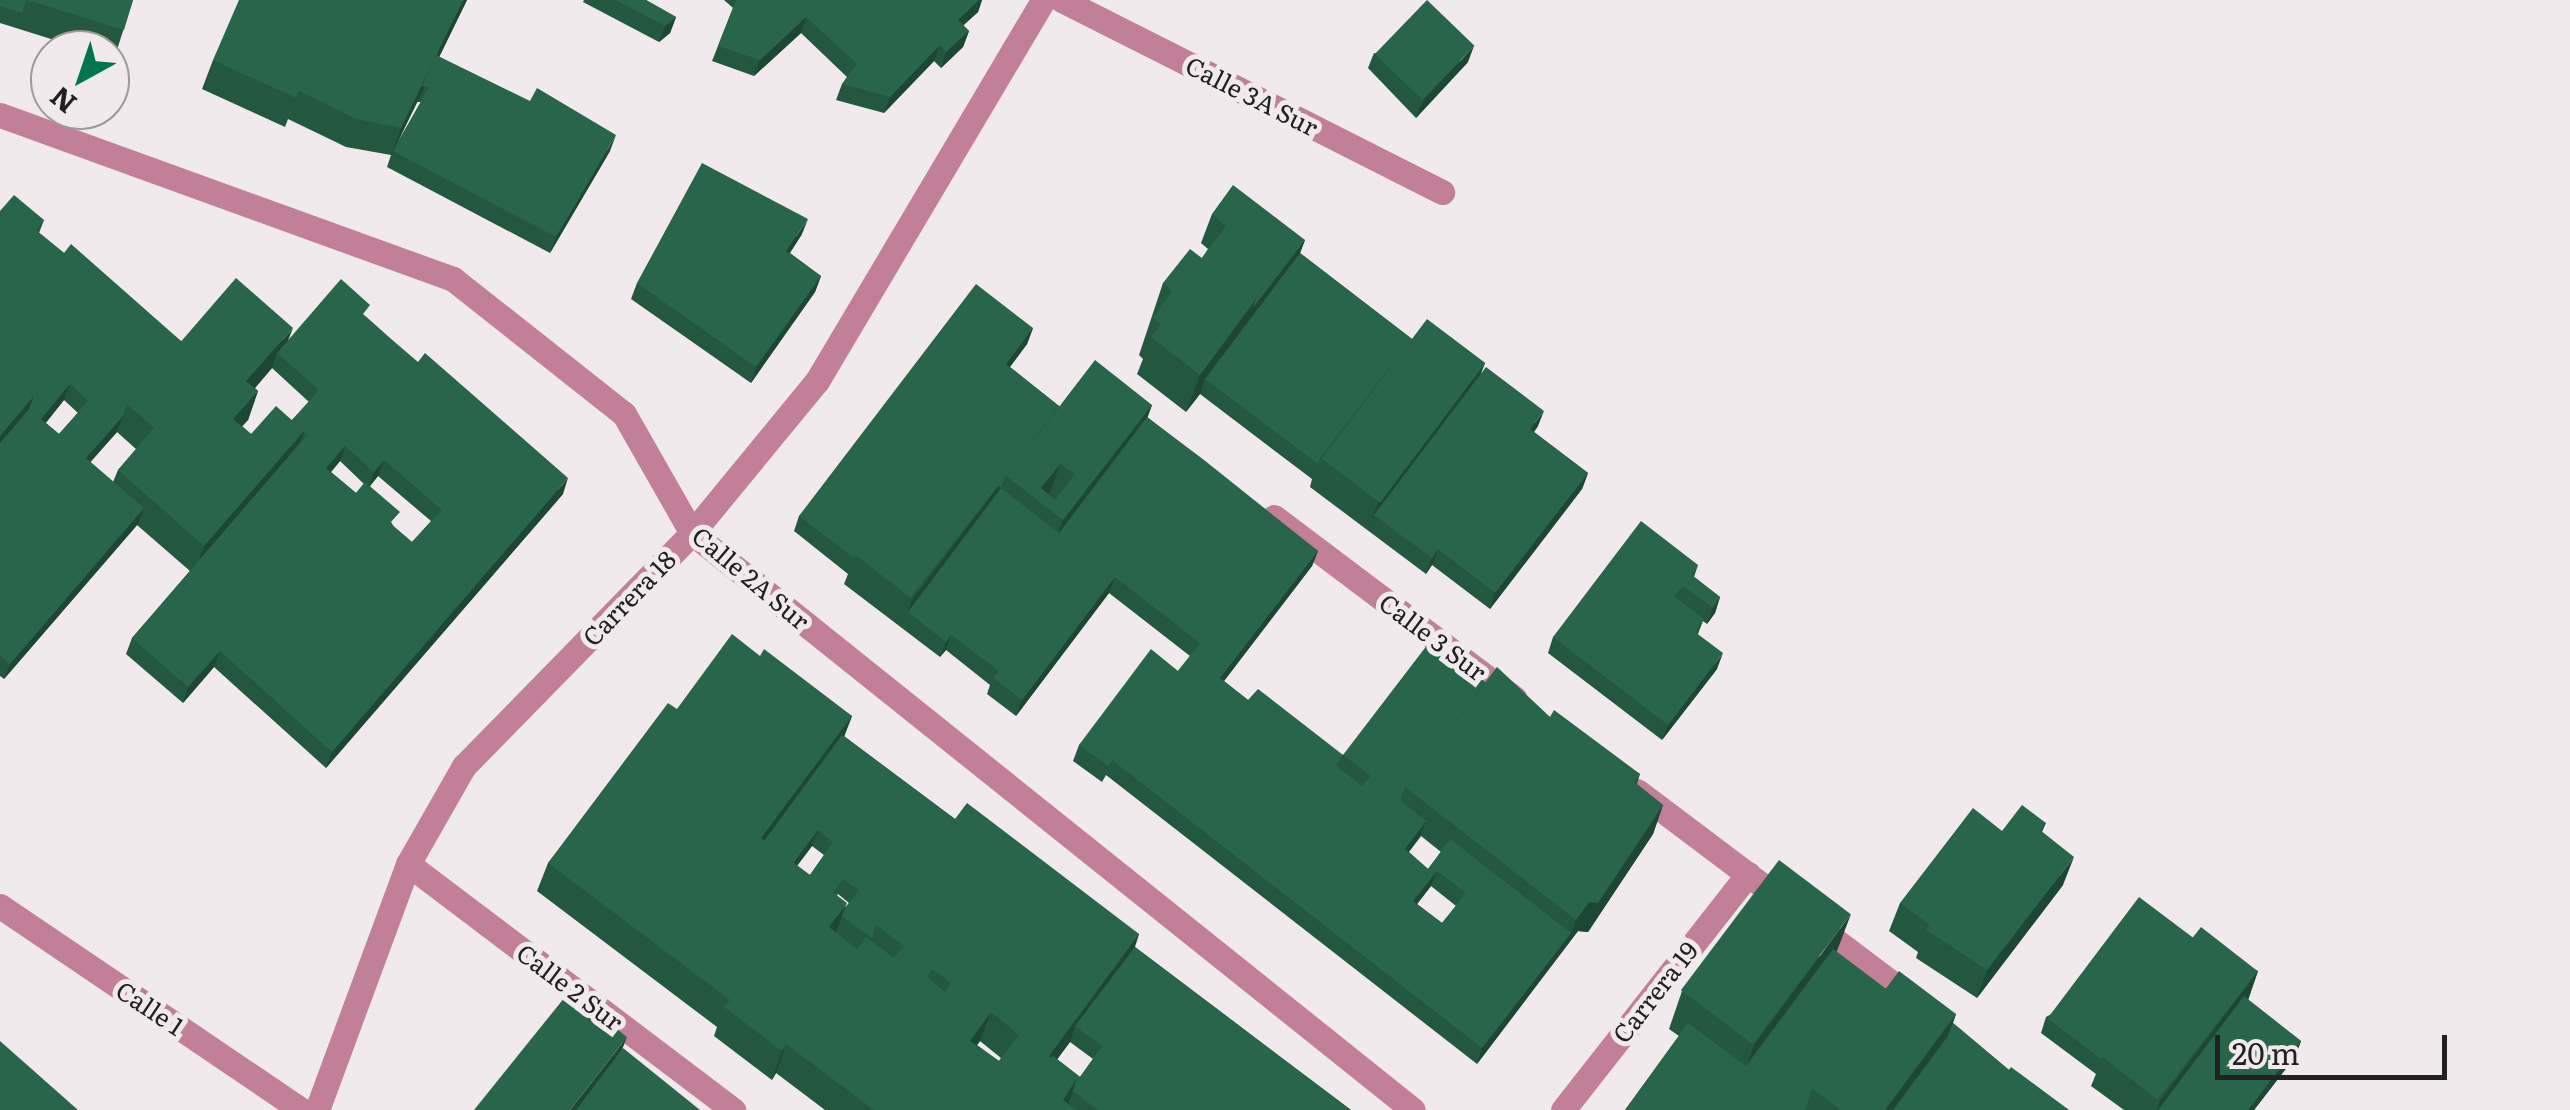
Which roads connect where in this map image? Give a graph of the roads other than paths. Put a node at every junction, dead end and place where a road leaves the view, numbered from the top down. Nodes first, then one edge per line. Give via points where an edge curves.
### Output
1 (1043, 0) edge
2 (1062, 0) edge
3 (0, 115) edge
4 (1442, 192) dead end
5 (1254, 502) edge
6 (692, 534) junction
7 (1541, 718) edge
8 (1620, 778) edge
9 (408, 864) junction
10 (1748, 874) junction
11 (0, 906) edge
12 (1934, 1016) edge
13 (300, 1110) edge
14 (317, 1110) edge
15 (732, 1110) edge
16 (1413, 1110) edge
17 (1563, 1110) edge

1 - 6 street, Carrera 18 via 816,381
2 - 4 street, Calle 3A Sur
3 - 6 street, Calle 2A Sur via 453,280 624,414
5 - 7 street, Calle 3 Sur
6 - 9 street, Carrera 18 via 464,766
6 - 16 street, Calle 2A Sur
8 - 10 street
9 - 14 street, Carrera 18
9 - 15 street, Calle 2 Sur
10 - 12 street
10 - 17 street, Carrera 19
11 - 13 street, Calle 1

